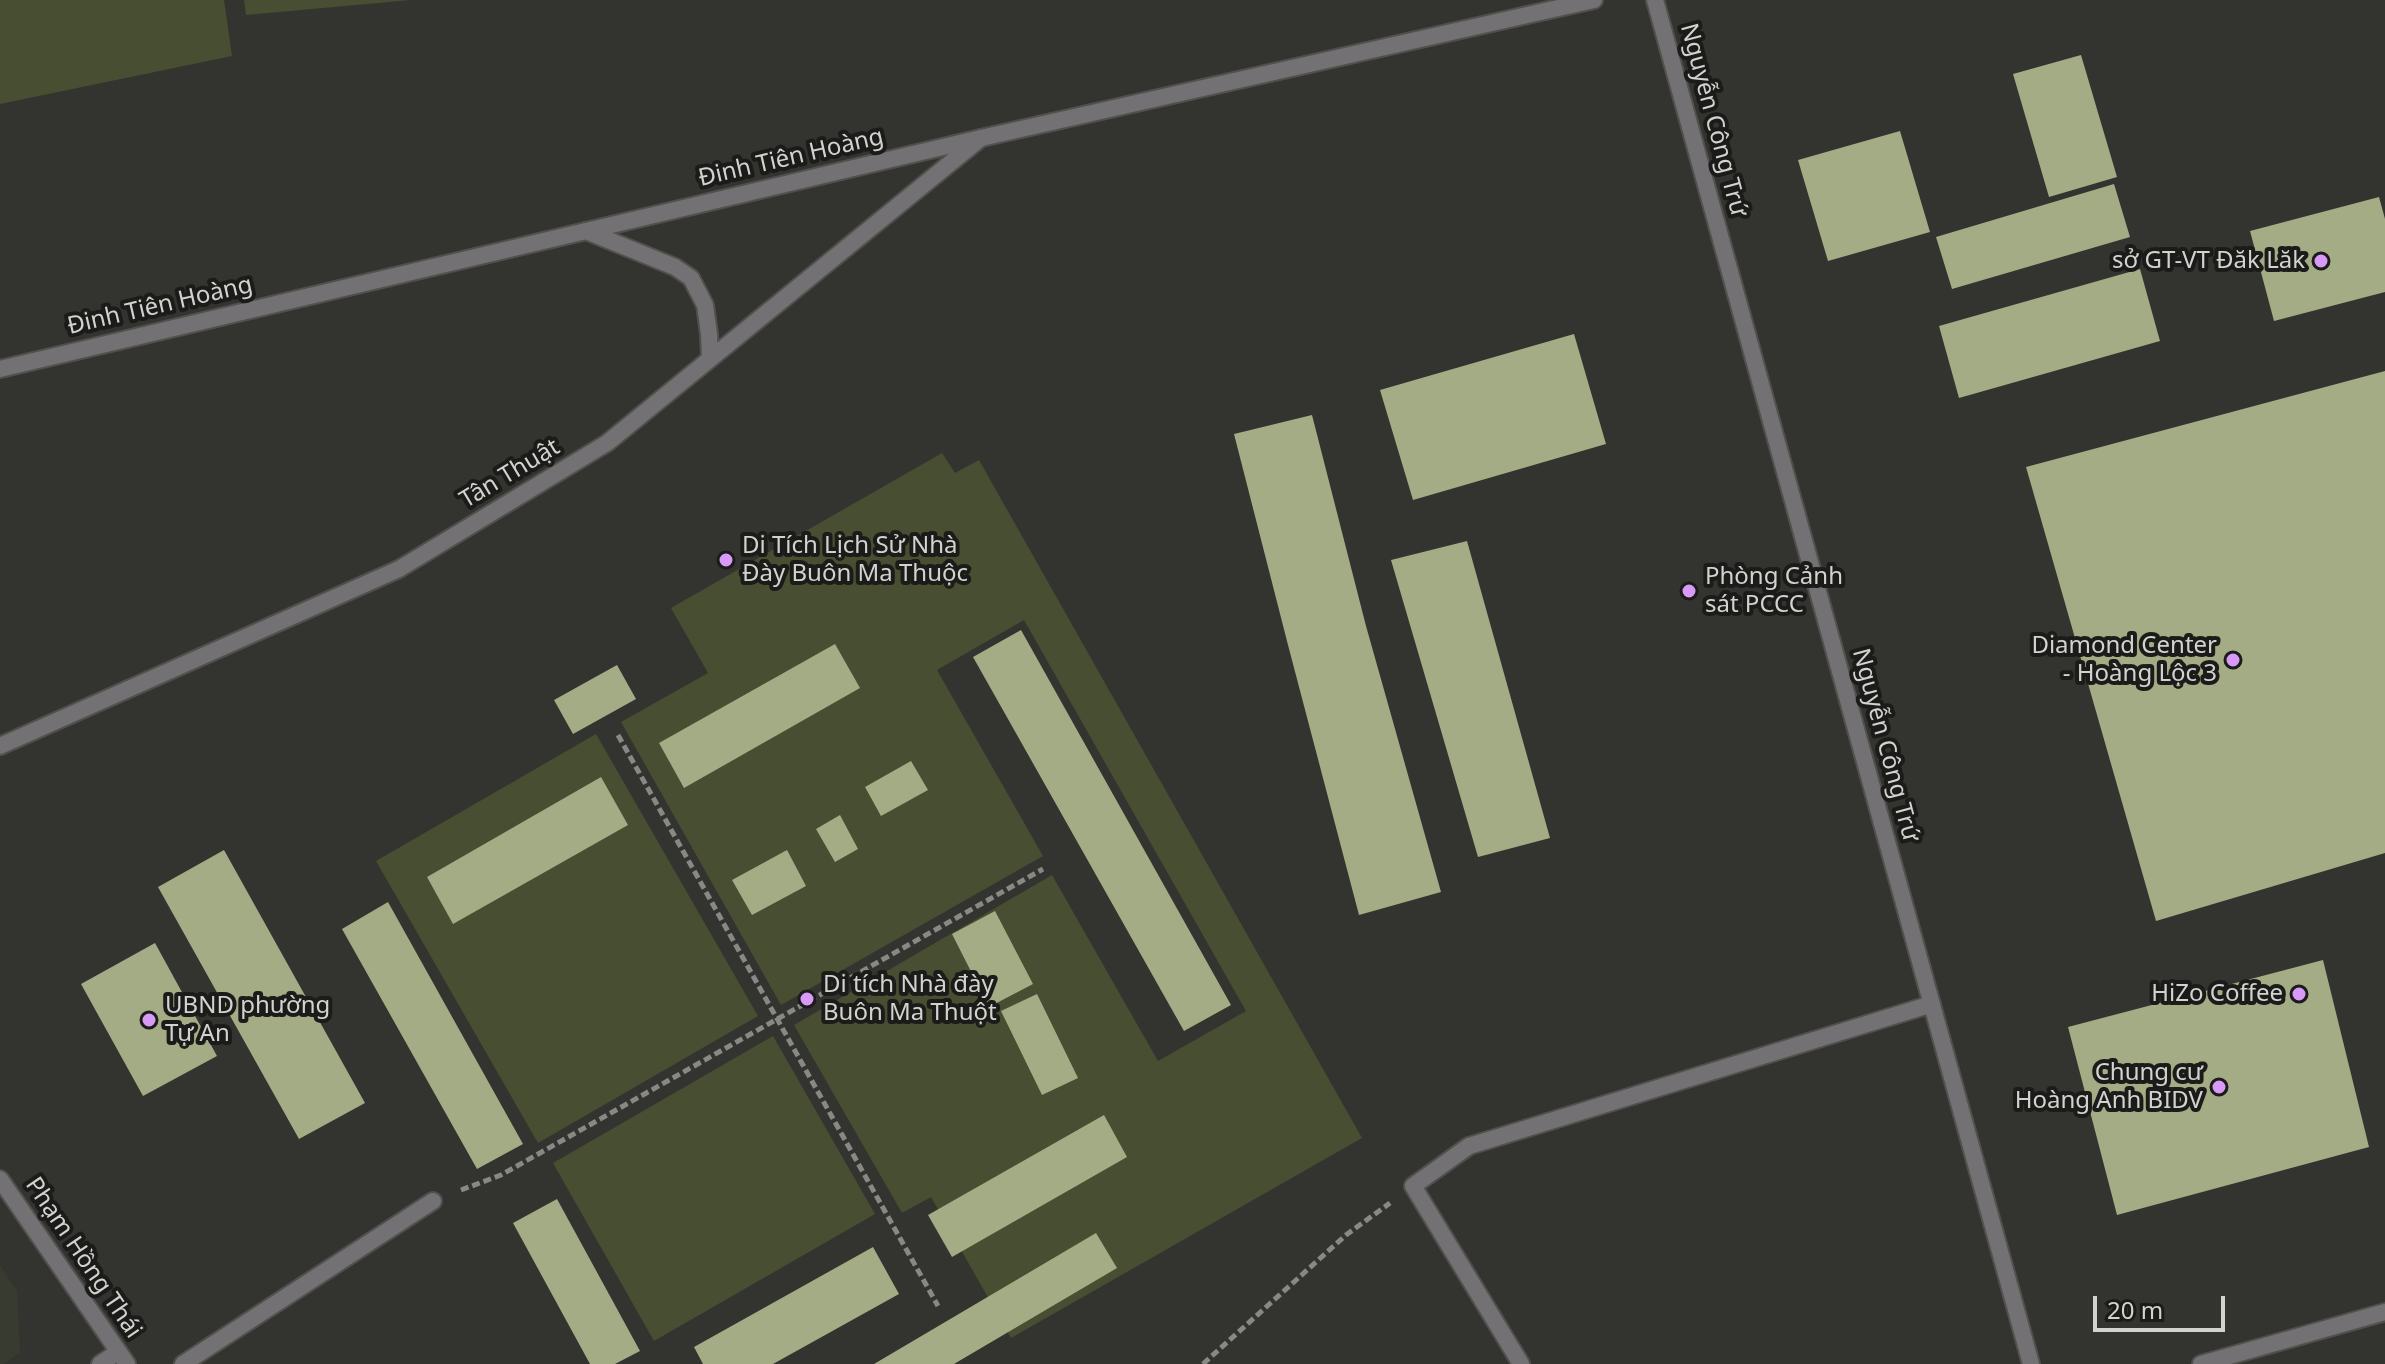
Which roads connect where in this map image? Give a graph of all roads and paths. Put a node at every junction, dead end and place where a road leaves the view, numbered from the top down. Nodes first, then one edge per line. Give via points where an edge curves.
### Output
1 (1594, 0) edge
2 (1655, 0) edge
3 (981, 138) junction
4 (586, 231) junction
5 (710, 359) junction
6 (0, 369) edge
7 (618, 735) dead end
8 (0, 746) edge
9 (1043, 869) dead end
10 (1932, 1004) junction
11 (777, 1020) junction
12 (0, 1179) edge
13 (1413, 1186) junction
14 (433, 1201) joint
15 (938, 1306) dead end
16 (2385, 1312) edge
17 (123, 1358) edge
18 (100, 1364) edge
19 (183, 1364) edge
20 (1203, 1364) edge
21 (1521, 1364) edge
22 (2031, 1364) edge
23 (2201, 1364) edge

1 - 3 street, Đinh Tiên Hoàng
2 - 10 street, Nguyễn Công Trứ
3 - 4 street, Đinh Tiên Hoàng
3 - 5 street, Tân Thuật
4 - 5 street via 691,278 705,305
4 - 6 street, Đinh Tiên Hoàng
5 - 8 street, Tân Thuật via 607,443 399,569
7 - 11 path
9 - 11 path
10 - 13 street via 1469,1146
10 - 22 street, Nguyễn Công Trứ
11 - 14 path via 501,1175
11 - 15 path
12 - 17 street, Phạm Hồng Thái
13 - 20 path via 1346,1235
13 - 21 street
14 - 19 street
16 - 23 street
17 - 18 street

